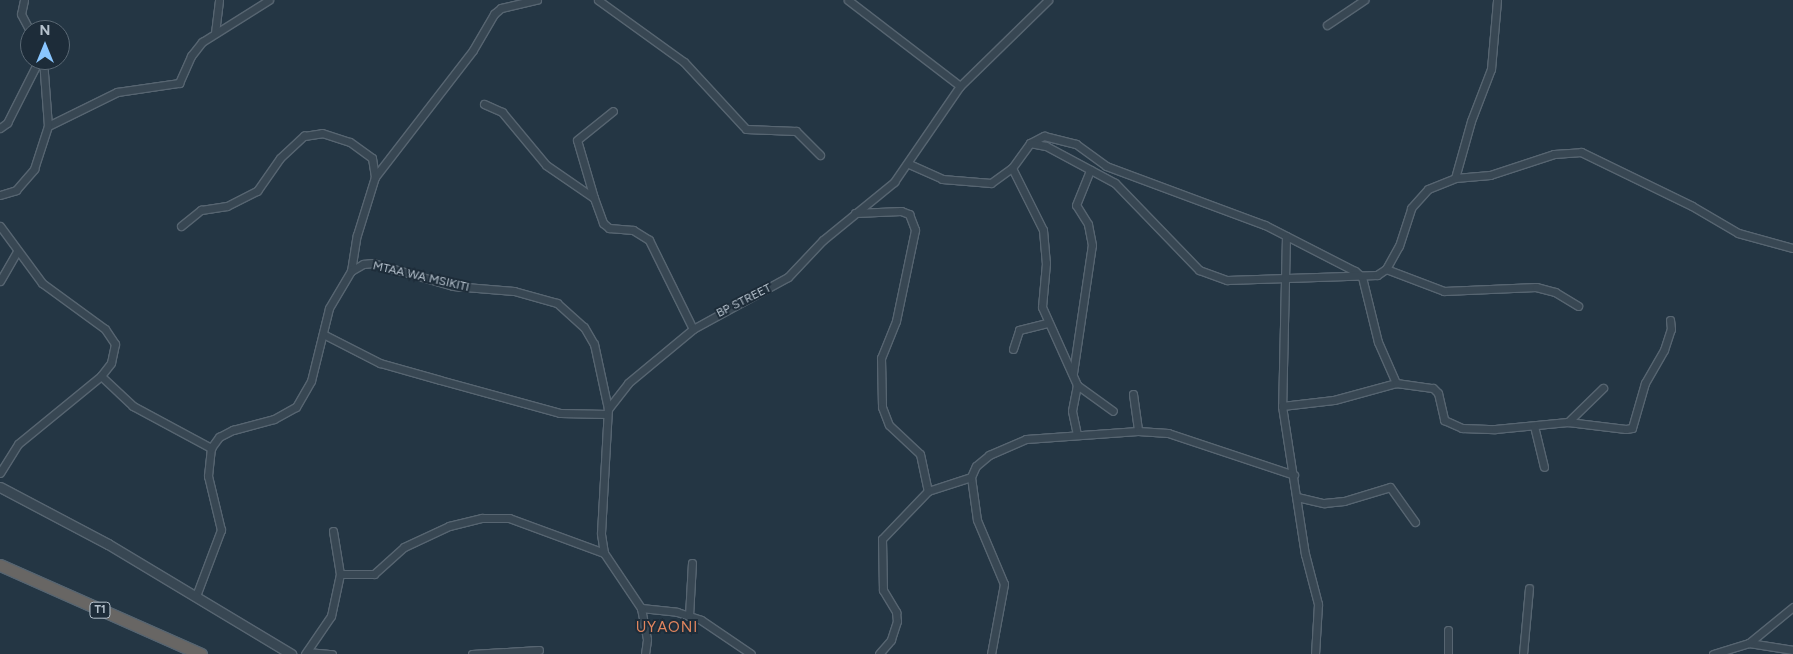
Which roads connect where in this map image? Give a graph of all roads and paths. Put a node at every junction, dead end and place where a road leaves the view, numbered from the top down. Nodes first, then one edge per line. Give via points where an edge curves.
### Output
1 (24, 0) edge
2 (219, 0) edge
3 (269, 0) edge
4 (537, 0) edge
5 (598, 0) edge
6 (848, 0) edge
7 (1048, 0) edge
8 (1364, 0) edge
9 (1497, 0) edge
10 (24, 20) edge
11 (1327, 25) dead end
12 (215, 32) junction
13 (34, 70) edge
14 (44, 70) edge
15 (960, 86) junction
16 (484, 104) dead end
17 (613, 111) dead end
18 (48, 126) junction
19 (0, 128) edge
20 (1030, 143) junction
21 (820, 155) dead end
22 (909, 164) junction
23 (1012, 168) junction
24 (1090, 170) junction
25 (375, 176) junction
26 (1455, 178) junction
27 (0, 195) edge
28 (594, 198) junction
29 (855, 213) junction
30 (0, 226) edge
31 (181, 226) dead end
32 (1286, 236) junction
33 (1793, 248) edge
34 (17, 251) junction
35 (1386, 269) junction
36 (351, 271) junction
37 (1287, 276) junction
38 (1362, 278) junction
39 (0, 281) edge
40 (1578, 306) dead end
41 (1670, 320) dead end
42 (1048, 323) junction
43 (693, 329) junction
44 (323, 334) junction
45 (1012, 349) dead end
46 (1072, 373) junction
47 (101, 376) junction
48 (1396, 383) junction
49 (1077, 385) junction
50 (1603, 388) dead end
51 (1133, 394) dead end
52 (1282, 406) junction
53 (1113, 411) dead end
54 (608, 412) junction
55 (1568, 422) junction
56 (1534, 426) junction
57 (1138, 431) junction
58 (1077, 434) junction
59 (211, 448) junction
60 (1544, 467) dead end
61 (0, 473) edge
62 (1294, 474) junction
63 (971, 477) junction
64 (0, 487) edge
65 (928, 491) junction
66 (1297, 497) junction
67 (1415, 522) dead end
68 (333, 531) dead end
69 (604, 553) junction
70 (692, 562) dead end
71 (0, 565) edge
72 (340, 574) junction
73 (1529, 588) dead end
74 (196, 596) junction
75 (1793, 607) edge
76 (641, 608) junction
77 (689, 616) junction
78 (1448, 630) dead end
79 (1749, 643) junction
80 (539, 650) dead end
81 (1793, 650) edge
82 (306, 653) edge
83 (749, 653) edge
84 (201, 654) edge
85 (291, 654) edge
86 (332, 654) edge
87 (472, 654) edge
88 (645, 654) edge
89 (879, 654) edge
90 (991, 654) edge
91 (1314, 654) edge
92 (1448, 654) edge
93 (1523, 654) edge
94 (1713, 654) edge

1 - 10 street via 20,14
2 - 12 street
3 - 12 street via 236,24
4 - 25 street via 501,8 494,14 473,50
5 - 21 street via 684,62 746,129 796,131
6 - 15 street
7 - 15 street, BP STREET
8 - 11 street
9 - 26 street via 1493,61
12 - 18 street via 191,56 179,83 117,92
13 - 19 street via 7,123
14 - 18 street
15 - 22 street, BP STREET via 935,118
16 - 28 street via 502,112 546,165
17 - 28 street via 577,140
18 - 27 street via 34,168 25,183
20 - 23 street
20 - 24 street via 1046,146
20 - 32 street via 1044,136 1076,144 1106,166
22 - 23 street via 942,179 974,184 999,180
22 - 29 street, BP STREET
23 - 42 street via 1043,230 1046,263 1041,292
24 - 37 street via 1115,183 1199,270 1227,280
24 - 46 street via 1077,198 1092,245
25 - 31 street via 372,158 350,142 322,133 304,136 280,158 257,191 227,206 201,210
25 - 36 street via 357,235
26 - 33 street via 1490,176 1554,154 1581,152 1684,202 1738,233
26 - 35 street via 1428,188 1419,196
28 - 43 street via 598,214 609,228 633,230 649,240
29 - 43 street, BP STREET via 788,277
29 - 65 street via 901,210 913,221 896,321 881,358 882,407 889,426 920,454
30 - 34 street
32 - 37 street
32 - 38 street
34 - 39 street
34 - 47 street via 48,288 113,336 115,355
35 - 38 street
35 - 40 street via 1444,291 1536,287 1555,292
36 - 44 street via 329,308
36 - 54 street, MTAA WA MSIKITI via 373,263 453,286 514,290 557,303 584,327 594,344
37 - 38 street
37 - 52 street
38 - 48 street via 1378,342
41 - 55 street via 1671,329 1664,350 1645,383 1632,428
42 - 45 street via 1019,330
42 - 46 street
43 - 54 street, BP STREET via 628,384
44 - 54 street via 380,363 560,413
44 - 59 street via 311,381 296,407 274,419 218,437
46 - 49 street
47 - 59 street via 133,406
47 - 61 street via 18,444
48 - 52 street via 1334,400
48 - 56 street via 1433,388 1438,393 1444,420 1452,426 1495,429
49 - 53 street
49 - 58 street via 1072,411
50 - 55 street
51 - 57 street
52 - 62 street
54 - 69 street via 601,533
55 - 56 street
56 - 60 street
57 - 58 street
57 - 62 street via 1168,433
58 - 63 street via 1026,438 989,455 976,466
59 - 74 street via 208,476 221,530
62 - 66 street
63 - 65 street
63 - 90 street via 978,520 1004,584
64 - 74 street
65 - 89 street via 882,538 883,590 896,612 897,621 891,640
66 - 67 street via 1324,503 1338,502 1390,487
66 - 91 street via 1318,604
68 - 72 street
69 - 72 street via 509,518 482,518 418,538 374,574
69 - 76 street
70 - 77 street
71 - 84 highway, T1
72 - 82 street via 331,616
73 - 93 street
74 - 85 street
75 - 79 street
76 - 77 street
76 - 88 street via 647,639
77 - 83 street
78 - 92 street
79 - 81 street
79 - 94 street
80 - 87 street
82 - 86 street

